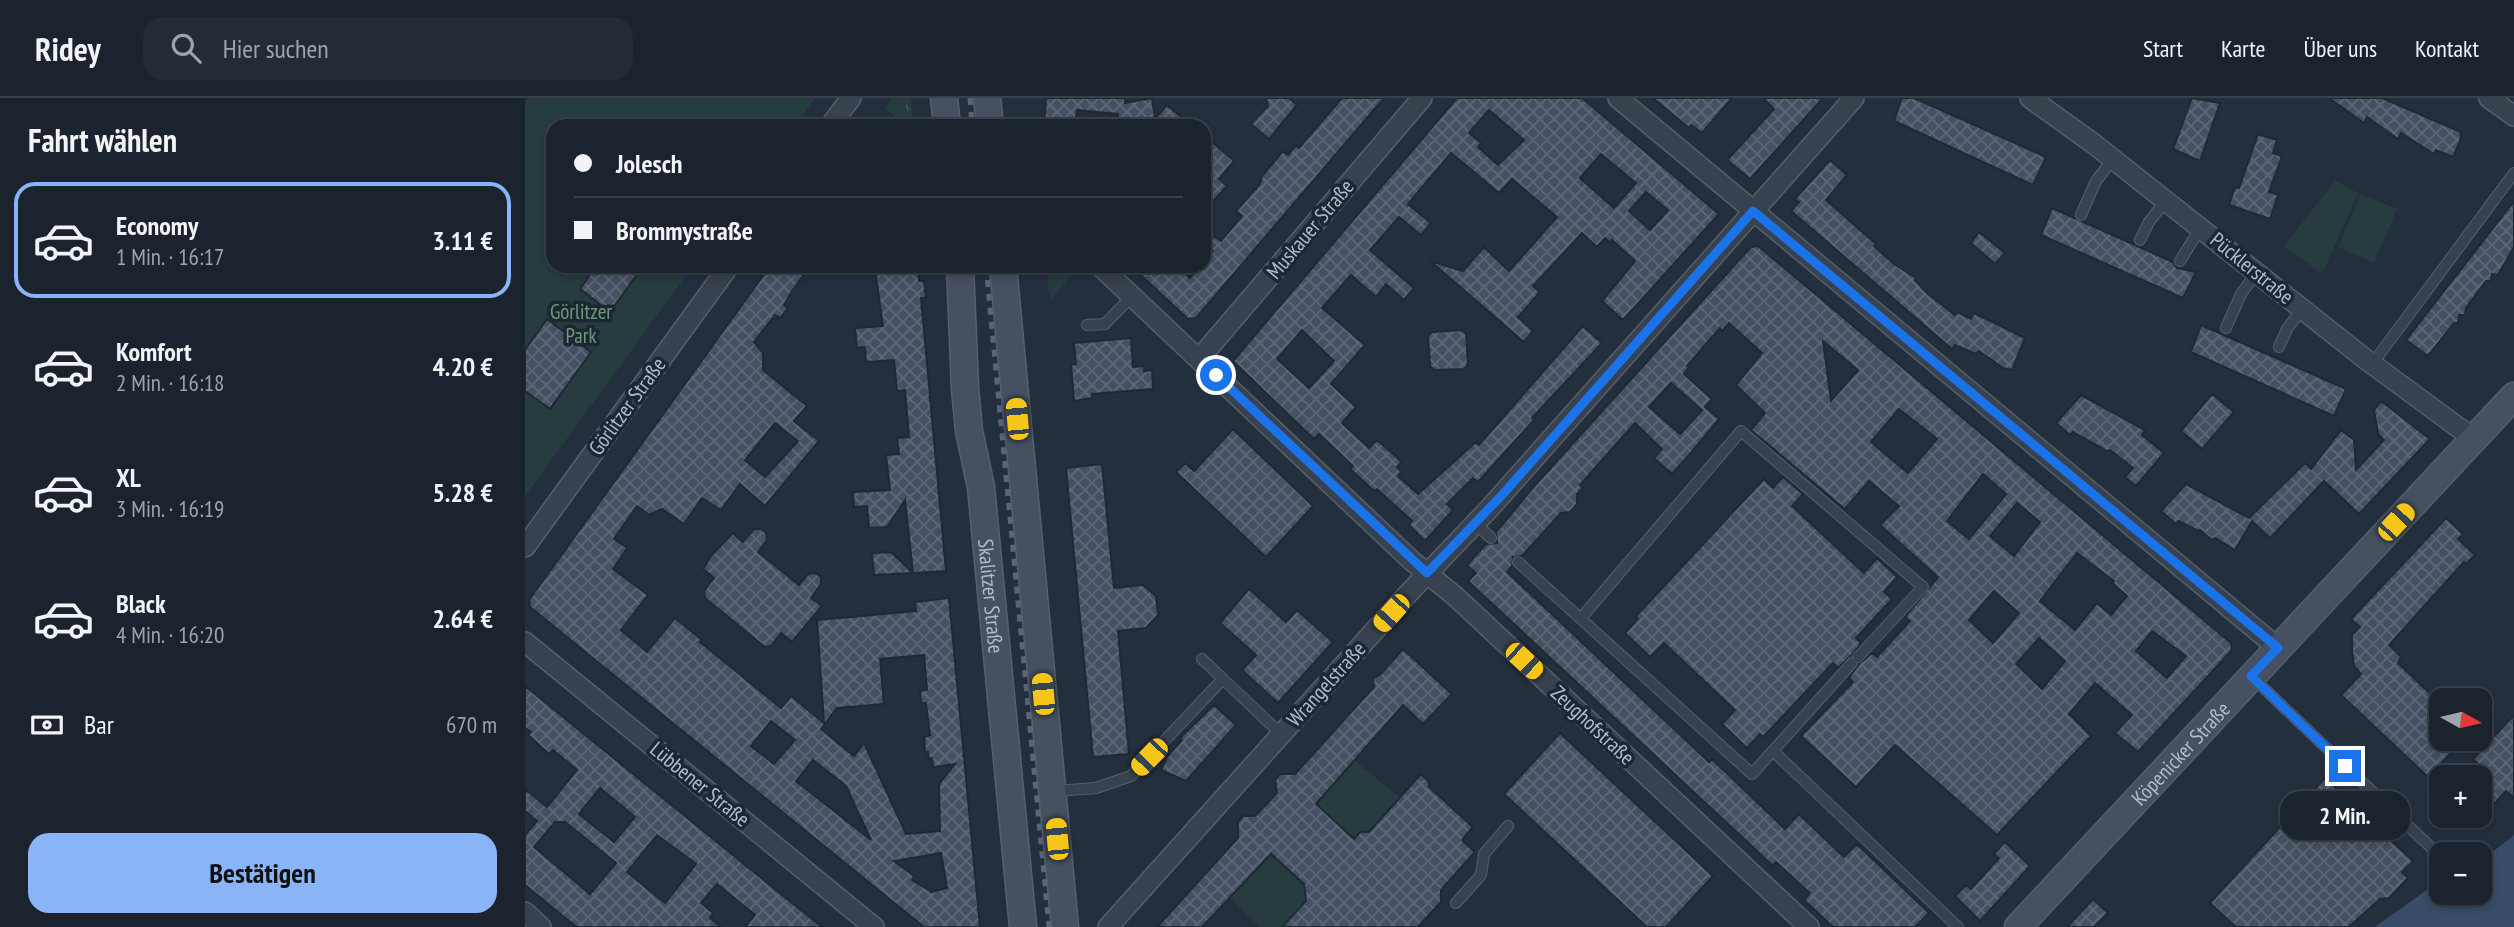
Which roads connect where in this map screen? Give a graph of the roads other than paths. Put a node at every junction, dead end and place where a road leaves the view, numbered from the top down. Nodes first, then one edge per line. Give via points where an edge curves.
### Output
1 (851, 98) edge
2 (944, 98) edge
3 (987, 98) edge
4 (1422, 98) edge
5 (1618, 98) edge
6 (1854, 98) edge
7 (2030, 98) edge
8 (2489, 98) edge
9 (2514, 116) edge
10 (835, 119) edge
11 (946, 119) edge
12 (989, 119) edge
13 (2113, 159) junction
14 (2514, 173) edge
15 (2166, 200) junction
16 (1753, 211) junction
17 (2081, 215) dead end
18 (2201, 227) junction
19 (2140, 240) dead end
20 (2180, 261) dead end
21 (2257, 272) junction
22 (724, 273) edge
23 (960, 273) edge
24 (1004, 273) edge
25 (1107, 273) edge
26 (1132, 296) junction
27 (2302, 309) junction
28 (1087, 326) dead end
29 (2226, 328) dead end
30 (2279, 346) dead end
31 (1199, 359) junction
32 (2373, 363) junction
33 (2514, 396) edge
34 (2473, 439) junction
35 (1476, 524) junction
36 (1491, 537) dead end
37 (525, 547) edge
38 (1518, 562) dead end
39 (1427, 573) junction
40 (1581, 618) junction
41 (525, 642) edge
42 (2278, 648) junction
43 (1202, 659) dead end
44 (2251, 676) junction
45 (1223, 679) junction
46 (1281, 734) junction
47 (1773, 751) junction
48 (1053, 792) junction
49 (1508, 826) dead end
50 (2429, 846) edge
51 (1456, 903) dead end
52 (525, 912) edge
53 (541, 927) edge
54 (874, 927) edge
55 (1023, 927) edge
56 (1065, 927) edge
57 (1108, 927) edge
58 (1809, 927) edge
59 (1958, 927) edge
60 (2018, 927) edge

1 - 10 street
2 - 11 main road
3 - 12 main road
4 - 31 street, Muskauer Straße
5 - 16 street
6 - 16 street, Wrangelstraße
7 - 13 street, Pücklerstraße
8 - 9 street
13 - 15 street, Pücklerstraße
13 - 17 lane via 2096,181
14 - 32 lane
15 - 18 street, Pücklerstraße
15 - 19 lane
16 - 35 street, Wrangelstraße
16 - 42 street
18 - 20 lane
18 - 21 street, Pücklerstraße
21 - 27 street, Pücklerstraße
21 - 29 lane via 2241,293
22 - 37 street, Görlitzer Straße
23 - 55 main road, Skalitzer Straße via 969,431 981,487
24 - 48 main road, Skalitzer Straße
25 - 26 street, Zeughofstraße
26 - 28 lane via 1105,324
26 - 31 street, Zeughofstraße
27 - 30 lane
27 - 32 street, Pücklerstraße
31 - 39 street, Zeughofstraße
32 - 34 street, Pücklerstraße
33 - 34 main road, Köpenicker Straße
34 - 42 main road, Köpenicker Straße
35 - 36 lane
35 - 39 street, Wrangelstraße
38 - 40 lane
39 - 46 street, Wrangelstraße
39 - 58 street, Zeughofstraße
40 - 47 lane via 1752,774
40 - 47 lane via 1741,431 1923,587
41 - 54 street, Lübbener Straße
42 - 44 main road, Köpenicker Straße
43 - 45 lane
44 - 50 lane
44 - 60 main road, Köpenicker Straße
45 - 46 lane
45 - 48 lane via 1131,776 1096,788
46 - 57 street, Wrangelstraße
47 - 59 lane
48 - 56 main road, Skalitzer Straße
49 - 51 lane via 1484,854 1481,874
52 - 53 street

